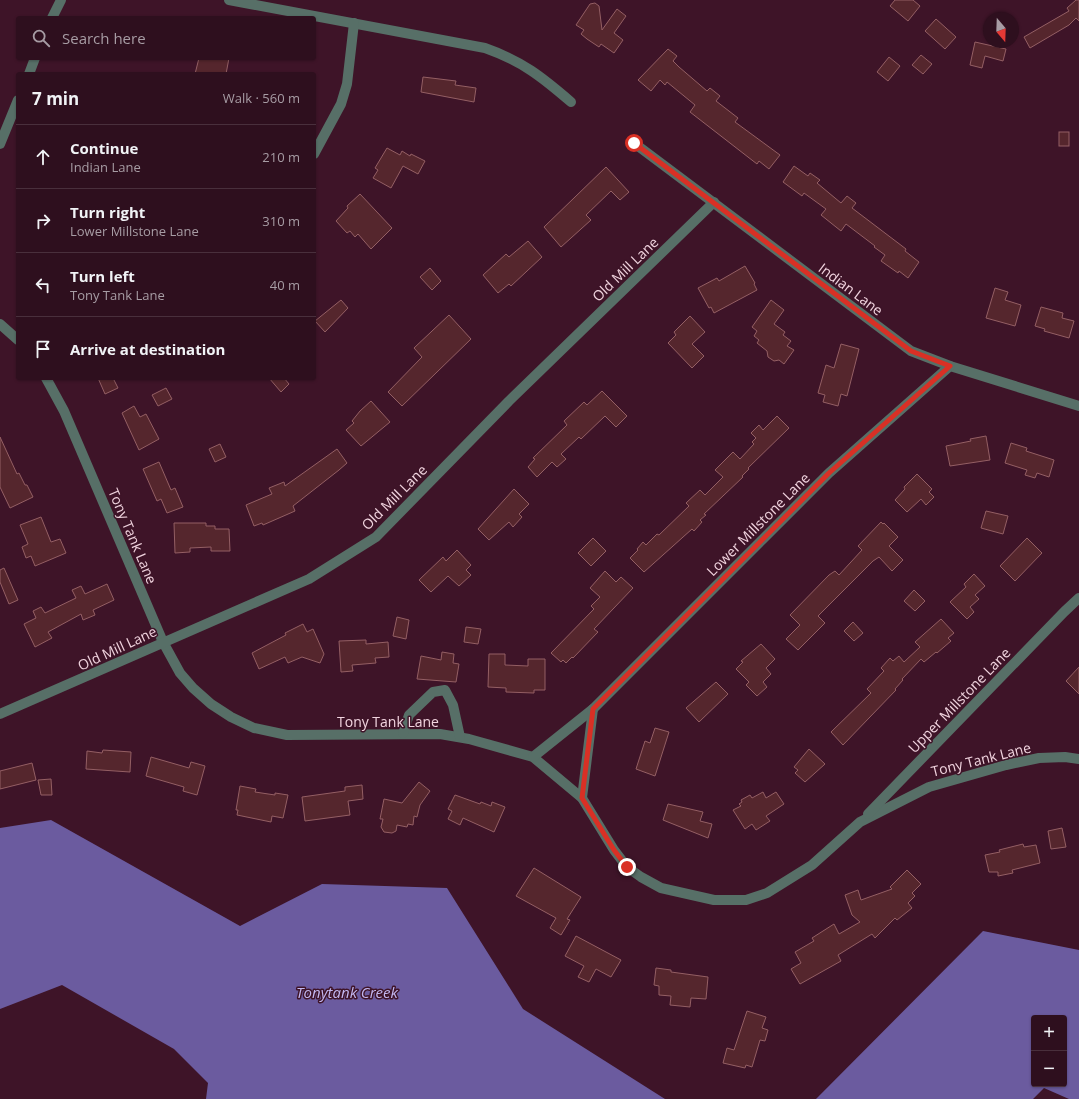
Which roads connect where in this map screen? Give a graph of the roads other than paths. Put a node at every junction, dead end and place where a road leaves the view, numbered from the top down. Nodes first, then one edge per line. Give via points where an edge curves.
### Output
1 (61, 0) edge
2 (229, 0) edge
3 (53, 16) edge
4 (316, 16) edge
5 (316, 16) edge
6 (354, 23) junction
7 (34, 60) edge
8 (30, 72) edge
9 (571, 102) dead end
10 (16, 105) edge
11 (634, 143) dead end
12 (0, 144) edge
13 (316, 150) edge
14 (714, 202) junction
15 (0, 324) edge
16 (16, 338) edge
17 (950, 366) junction
18 (47, 380) edge
19 (1079, 406) edge
20 (1079, 598) edge
21 (163, 642) junction
22 (593, 709) junction
23 (0, 714) edge
24 (403, 733) junction
25 (460, 737) junction
26 (533, 757) junction
27 (1079, 759) edge
28 (582, 798) junction
29 (860, 822) junction

1 - 3 street
2 - 4 street
5 - 6 street
6 - 9 street via 461,43 508,56 539,74
6 - 13 street via 347,84 341,104
7 - 8 street
10 - 12 street
11 - 14 street, Indian Lane
14 - 17 street, Indian Lane via 911,351
14 - 21 street, Old Mill Lane via 509,401 376,537 309,579
15 - 16 street
17 - 19 street, Indian Lane
17 - 22 street, Lower Millstone Lane via 829,473
18 - 21 street, Tony Tank Lane via 64,412
20 - 29 street, Upper Millstone Lane
21 - 23 street, Old Mill Lane
21 - 24 street, Tony Tank Lane via 180,673 193,688 211,704 254,728 287,735
22 - 26 street, Lower Millstone Lane
22 - 28 street
24 - 25 street, Tony Tank Lane
24 - 25 street via 409,715 433,692 445,690 454,705
25 - 26 street, Tony Tank Lane
26 - 28 street, Tony Tank Lane
27 - 29 street, Tony Tank Lane via 1039,758 975,772 929,787
28 - 29 street, Tony Tank Lane via 627,867 661,888 714,900 746,900 767,893 812,865

